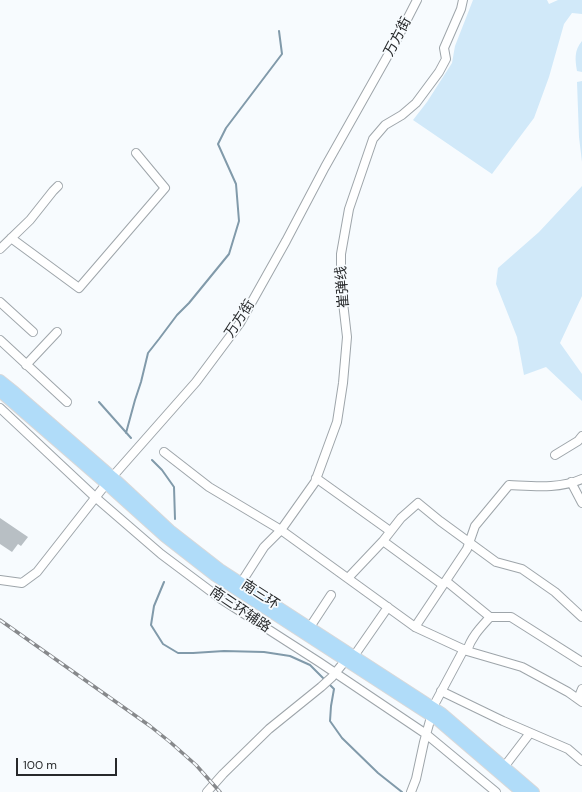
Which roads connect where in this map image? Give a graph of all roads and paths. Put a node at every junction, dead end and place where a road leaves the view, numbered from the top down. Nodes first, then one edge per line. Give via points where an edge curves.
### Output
1 (417, 0) edge
2 (463, 0) edge
3 (136, 153) dead end
4 (58, 186) dead end
5 (11, 238) junction
6 (0, 249) edge
7 (0, 302) edge
8 (33, 332) dead end
9 (58, 332) dead end
10 (0, 340) edge
11 (26, 365) junction
12 (0, 380) edge
13 (0, 392) edge
14 (67, 402) dead end
15 (0, 408) edge
16 (582, 436) edge
17 (164, 452) dead end
18 (555, 455) dead end
19 (316, 478) junction
20 (582, 479) edge
21 (109, 480) junction
22 (571, 482) junction
23 (95, 497) junction
24 (582, 503) edge
25 (281, 530) junction
26 (390, 531) junction
27 (383, 541) junction
28 (470, 542) junction
29 (348, 578) junction
30 (0, 580) edge
31 (241, 583) junction
32 (444, 583) junction
33 (331, 594) dead end
34 (388, 607) junction
35 (490, 617) junction
36 (582, 617) edge
37 (415, 626) junction
38 (310, 628) junction
39 (465, 650) junction
40 (350, 659) junction
41 (582, 662) edge
42 (334, 675) junction
43 (441, 692) junction
44 (581, 696) edge
45 (432, 712) junction
46 (530, 733) junction
47 (426, 734) junction
48 (582, 761) edge
49 (504, 767) junction
50 (207, 792) edge
51 (412, 792) edge
52 (496, 792) edge
53 (521, 792) edge
54 (534, 792) edge

1 - 21 street, 万方街 via 240,323 196,382
2 - 19 street, 崔弹线 via 444,48 446,59 439,72 416,103 385,125 373,139 349,210 341,254 341,285 347,337 343,383 337,422
3 - 5 street via 165,188 79,288
4 - 5 street via 30,220
5 - 6 street
7 - 8 street
9 - 11 street
10 - 11 street
11 - 14 street
12 - 21 main road, 南三环
13 - 21 main road, 南三环
15 - 23 street, 南三环辅路
16 - 18 street
17 - 25 street via 209,487
19 - 25 street, 崔弹线
19 - 26 street
20 - 22 street
21 - 23 street, 万方街
21 - 31 main road, 南三环
21 - 40 main road, 南三环 via 165,537 215,576
22 - 24 street
22 - 28 street via 553,486 509,485 475,526
23 - 30 street, 万方街 via 37,572 22,583
23 - 42 street, 南三环辅路 via 161,554 221,599
25 - 29 street
25 - 31 street, 崔弹线 via 264,547
26 - 27 street
26 - 28 street via 418,502
27 - 29 street
27 - 32 street
28 - 32 street
28 - 36 street via 496,562 522,569 555,592
29 - 34 street
31 - 38 main road, 南三环
32 - 35 street
32 - 37 street
33 - 38 street
34 - 37 street
34 - 40 street
35 - 39 street
35 - 41 street via 511,617
37 - 39 street
38 - 40 main road, 南三环
39 - 43 street
39 - 44 street via 522,667 568,692
40 - 42 street
40 - 45 main road, 南三环
42 - 47 street, 南三环辅路
42 - 50 street via 269,729
43 - 45 street
43 - 46 street
45 - 47 street
45 - 49 main road, 南三环 via 442,713
45 - 53 main road, 南三环 via 437,720
46 - 48 street via 568,749
46 - 49 street
47 - 51 street
47 - 52 street, 南三环辅路
49 - 54 main road, 南三环

